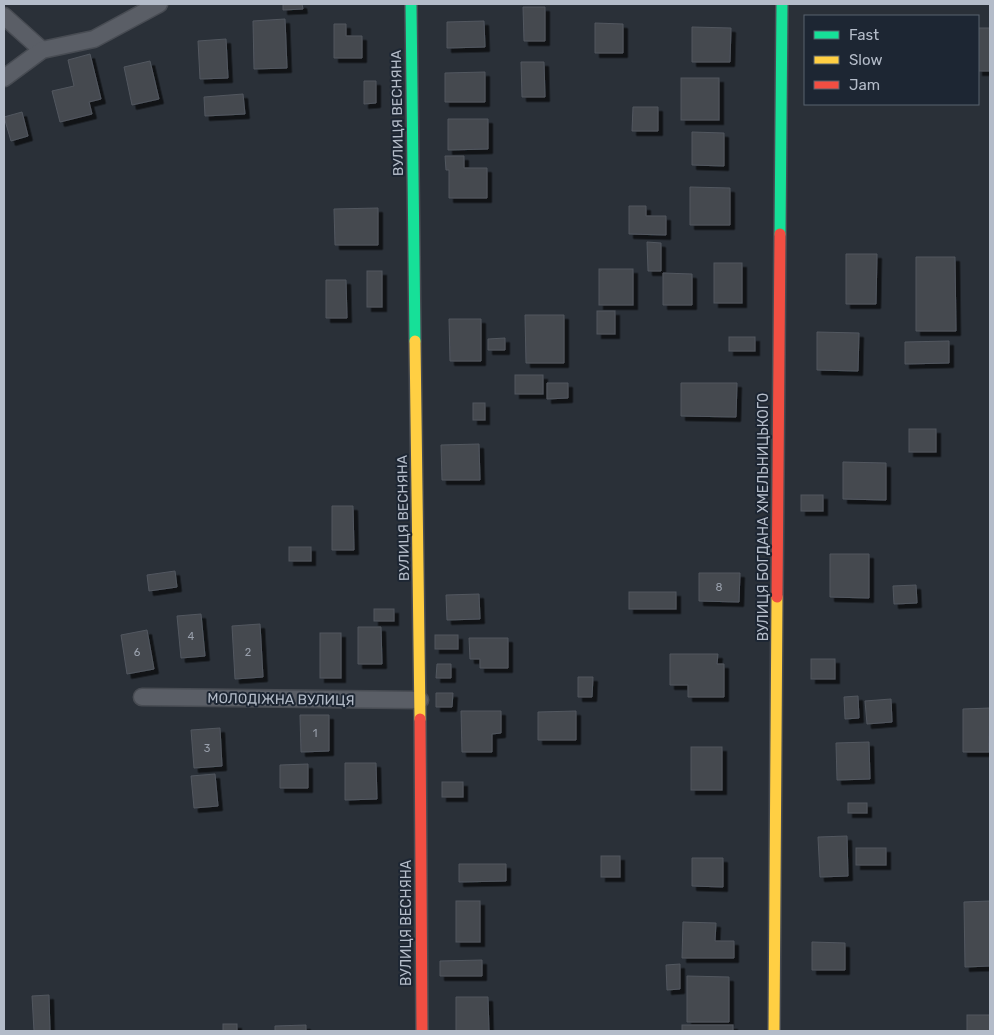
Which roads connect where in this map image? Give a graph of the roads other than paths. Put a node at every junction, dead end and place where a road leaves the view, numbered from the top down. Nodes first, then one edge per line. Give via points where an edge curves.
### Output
1 (159, 4) edge
2 (411, 4) edge
3 (782, 4) edge
4 (4, 16) edge
5 (42, 50) junction
6 (4, 78) edge
7 (142, 697) dead end
8 (420, 700) junction
9 (422, 1031) edge
10 (774, 1031) edge

1 - 5 street via 94,39
2 - 8 street, ВУЛИЦЯ ВЕСНЯНА
3 - 10 street, ВУЛИЦЯ БОГДАНА ХМЕЛЬНИЦЬКОГО
4 - 5 street
5 - 6 street
7 - 8 street, МОЛОДІЖНА ВУЛИЦЯ
8 - 9 street, ВУЛИЦЯ ВЕСНЯНА

